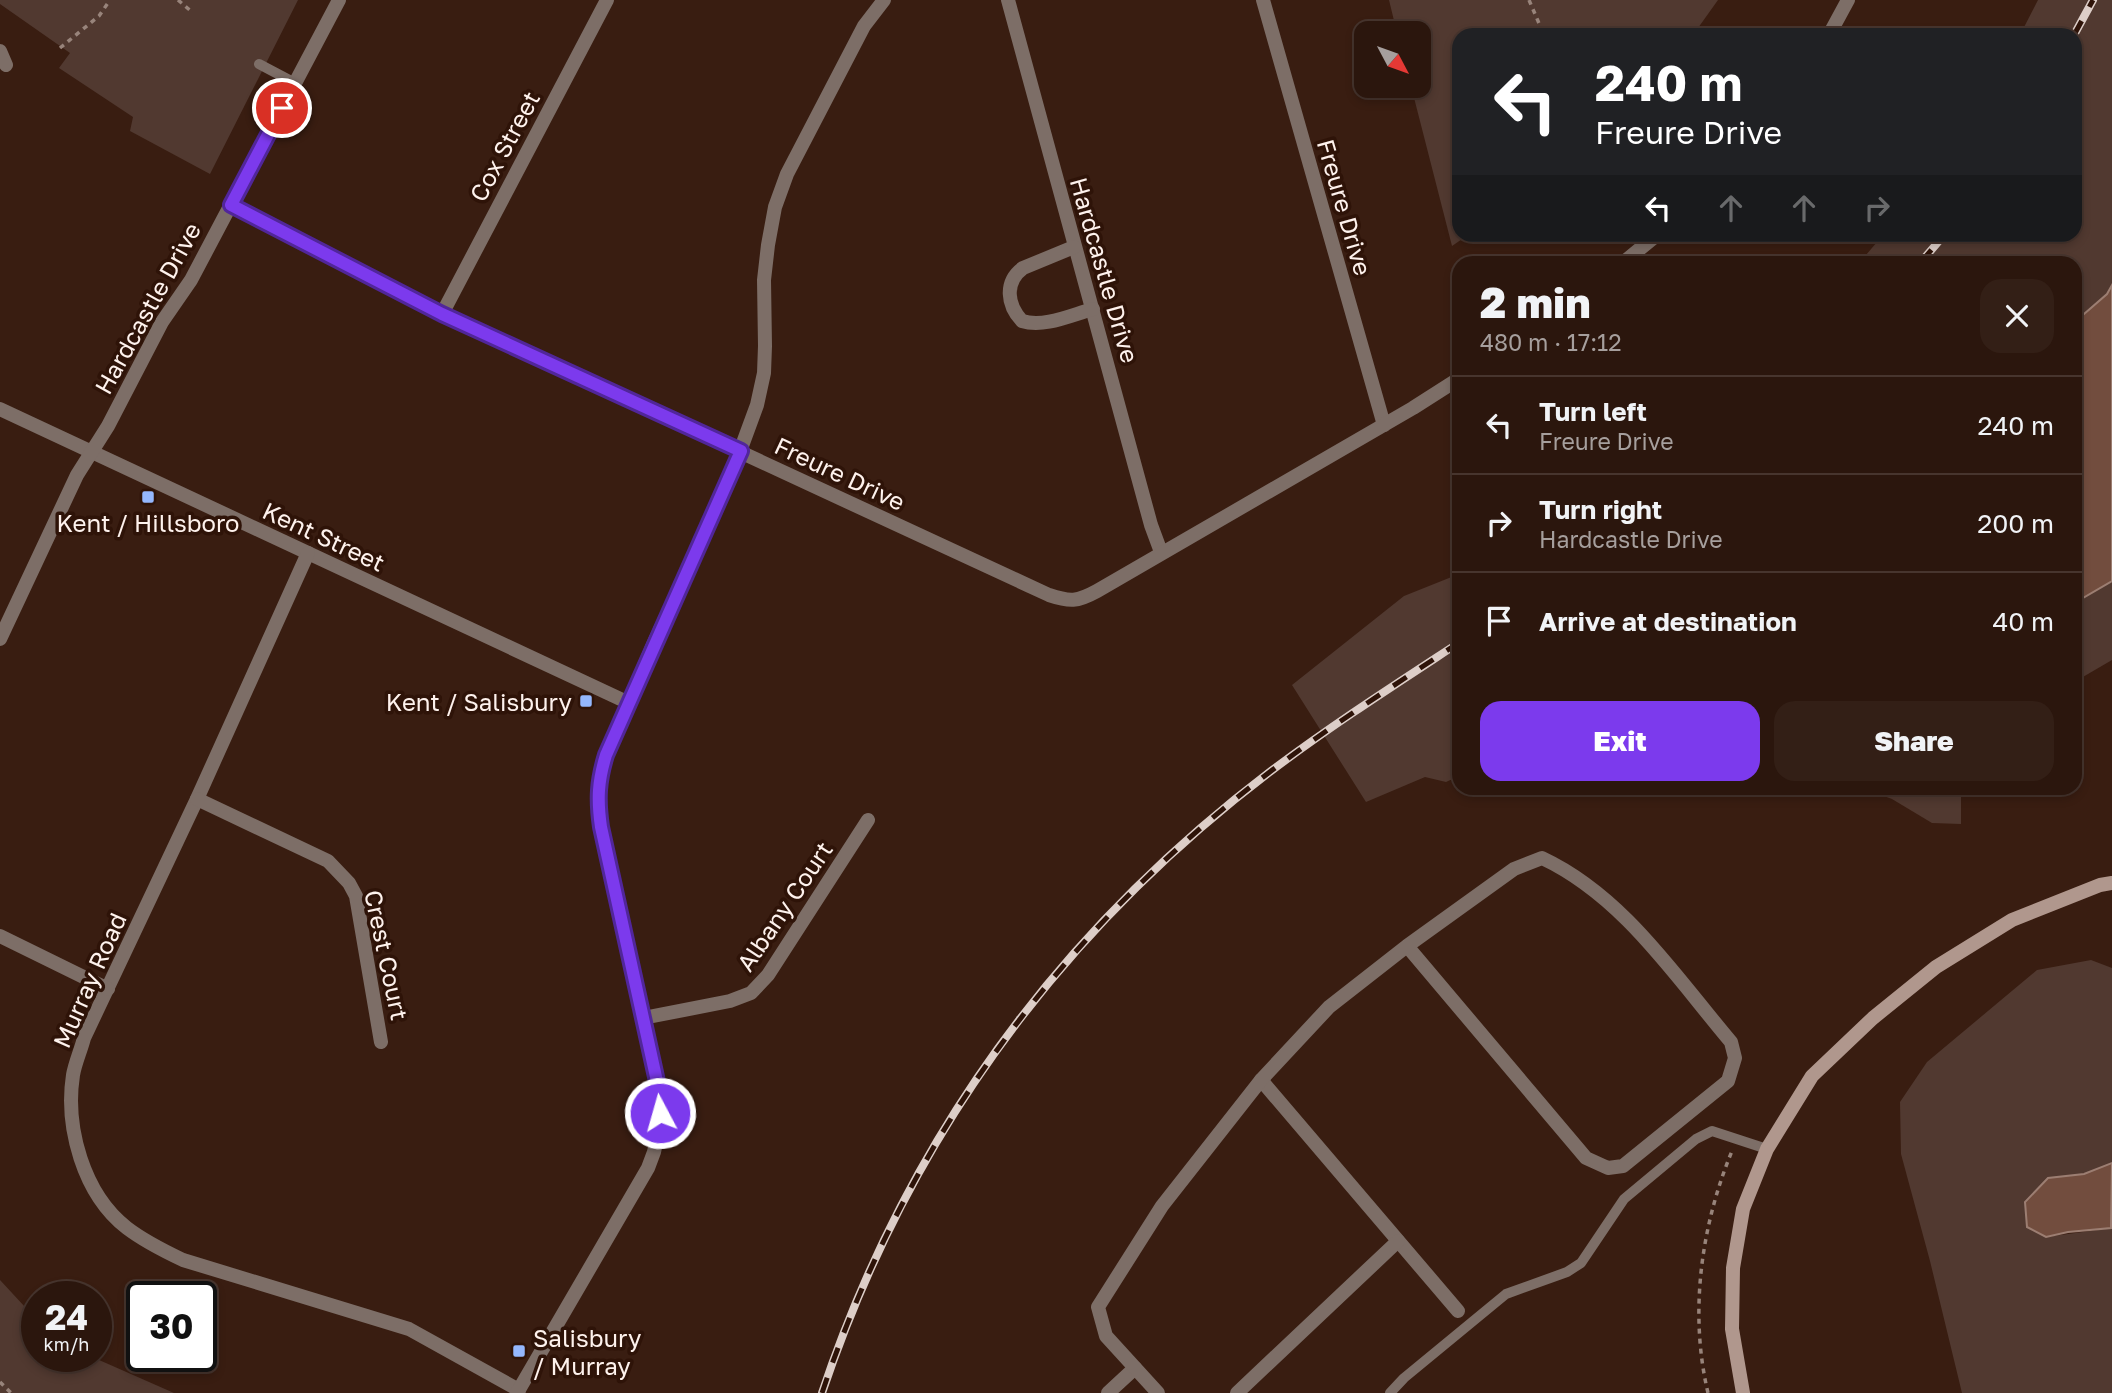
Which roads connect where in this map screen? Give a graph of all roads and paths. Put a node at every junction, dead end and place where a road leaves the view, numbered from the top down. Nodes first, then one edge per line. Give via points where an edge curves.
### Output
1 (110, 0) edge
2 (178, 0) edge
3 (339, 0) edge
4 (607, 0) edge
5 (884, 0) edge
6 (1008, 0) edge
7 (1263, 0) edge
8 (1529, 0) edge
9 (1848, 0) edge
10 (192, 12) dead end
11 (1541, 28) edge
12 (1833, 28) edge
13 (60, 48) dead end
14 (259, 64) dead end
15 (295, 83) junction
16 (231, 205) junction
17 (1649, 242) edge
18 (1074, 247) junction
19 (1632, 256) edge
20 (1093, 309) junction
21 (442, 314) junction
22 (1452, 383) edge
23 (0, 409) edge
24 (1384, 425) junction
25 (741, 451) junction
26 (92, 452) junction
27 (1161, 552) junction
28 (308, 553) junction
29 (0, 639) edge
30 (629, 703) junction
31 (197, 799) junction
32 (868, 820) dead end
33 (2112, 883) edge
34 (0, 936) edge
35 (1407, 946) junction
36 (108, 989) junction
37 (643, 1018) junction
38 (381, 1042) dead end
39 (1261, 1080) junction
40 (1737, 1139) junction
41 (1767, 1149) junction
42 (1398, 1241) junction
43 (1458, 1311) dead end
44 (1135, 1368) junction
45 (0, 1382) edge
46 (518, 1392) edge
47 (11, 1393) edge
48 (1108, 1393) edge
49 (1158, 1393) edge
50 (1237, 1393) edge
51 (1390, 1393) edge
52 (1708, 1393) edge
53 (1743, 1393) edge

1 - 13 path via 99,16
2 - 10 path
3 - 15 street, Hardcastle Drive
4 - 21 street, Cox Street
5 - 25 street via 864,26 787,174 775,207 764,281 764,373
6 - 18 street, Hardcastle Drive
7 - 24 street, Freure Drive
8 - 11 path
9 - 12 street
14 - 15 lane
15 - 16 street, Hardcastle Drive
16 - 21 street, Freure Drive
16 - 26 street, Hardcastle Drive
17 - 19 street
18 - 20 street, Hardcastle Drive
18 - 20 street via 1016,273 1010,287 1011,306 1021,321 1030,324
20 - 27 street, Hardcastle Drive
21 - 25 street, Freure Drive
22 - 24 street, Freure Drive
23 - 26 street, Kent Street
24 - 27 street, Freure Drive
25 - 27 street, Freure Drive via 1062,599 1081,600
25 - 30 street
26 - 28 street, Kent Street
26 - 29 street, Hardcastle Drive
28 - 30 street, Kent Street
28 - 31 street, Murray Road
30 - 37 street via 606,755 597,803
31 - 36 street, Murray Road
31 - 38 street, Crest Court via 328,861 349,883 356,896
32 - 37 street, Albany Court via 768,975 751,993
33 - 41 main road via 2012,920 1936,967 1872,1018 1812,1076
34 - 36 street
35 - 35 street via 1514,869 1542,858 1598,894 1642,936 1731,1042 1735,1058 1728,1081 1623,1166 1608,1168 1586,1158
35 - 39 street via 1329,1007
36 - 46 street, Murray Road via 73,1073 71,1105 80,1159 106,1206 125,1227 183,1260 409,1329
37 - 46 street via 659,1100 654,1152
39 - 42 street
39 - 44 street via 1162,1206 1098,1307 1106,1336
40 - 41 lane
40 - 51 lane via 1712,1131 1696,1139 1624,1199 1581,1263 1506,1294
40 - 52 path via 1709,1220 1703,1258 1700,1332
41 - 53 main road via 1743,1209 1733,1268 1732,1329
42 - 43 street
42 - 50 street
44 - 48 street
44 - 49 street
45 - 47 path

